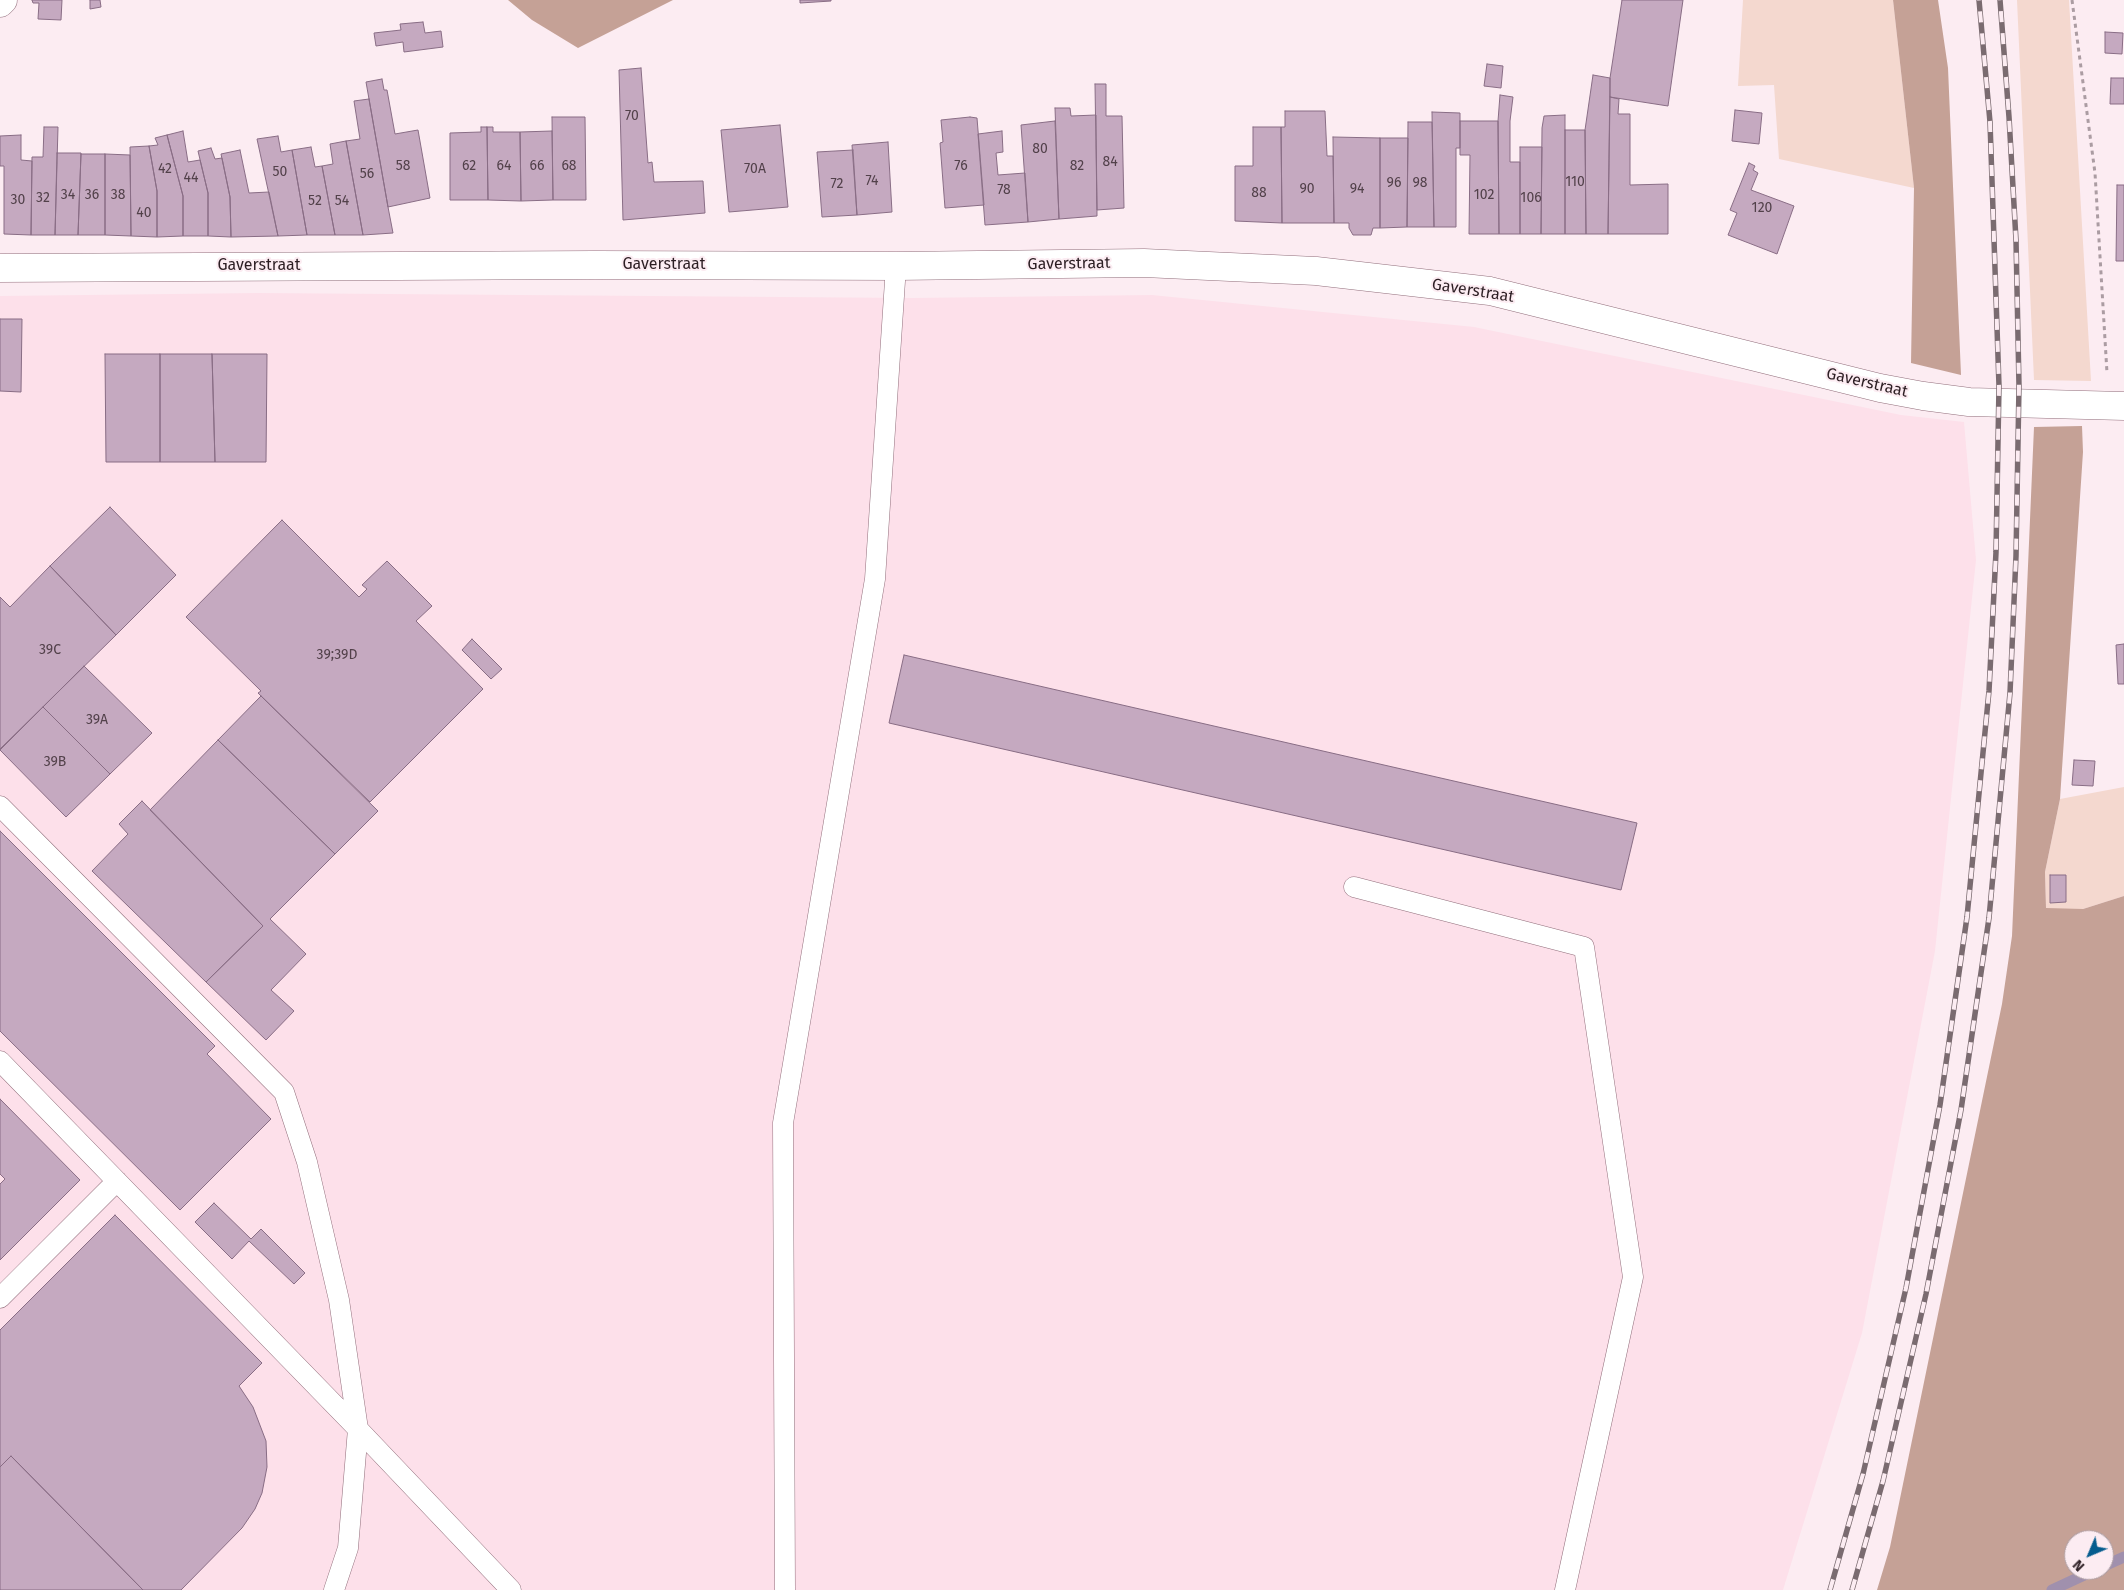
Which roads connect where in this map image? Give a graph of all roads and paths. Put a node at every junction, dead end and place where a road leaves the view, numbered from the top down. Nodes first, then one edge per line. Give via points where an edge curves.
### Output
1 (3, 0) edge
2 (2072, 0) edge
3 (0, 3) edge
4 (896, 266) junction
5 (0, 268) edge
6 (2117, 406) edge
7 (0, 806) edge
8 (1354, 887) dead end
9 (0, 1060) edge
10 (117, 1181) junction
11 (0, 1298) edge
12 (358, 1429) junction
13 (334, 1590) edge
14 (511, 1590) edge
15 (786, 1590) edge
16 (1565, 1590) edge

1 - 3 street
2 - 6 path via 2095,173
4 - 5 street, Gaverstraat
4 - 6 street, Gaverstraat via 1144,263 1316,271 1490,291 1923,396 1969,402
4 - 15 lane via 875,579 783,1123
7 - 12 lane via 284,1092 307,1162 339,1300
8 - 16 lane via 1584,946 1633,1277
9 - 10 lane
10 - 11 lane
10 - 12 lane
12 - 13 lane via 348,1548
12 - 14 lane

